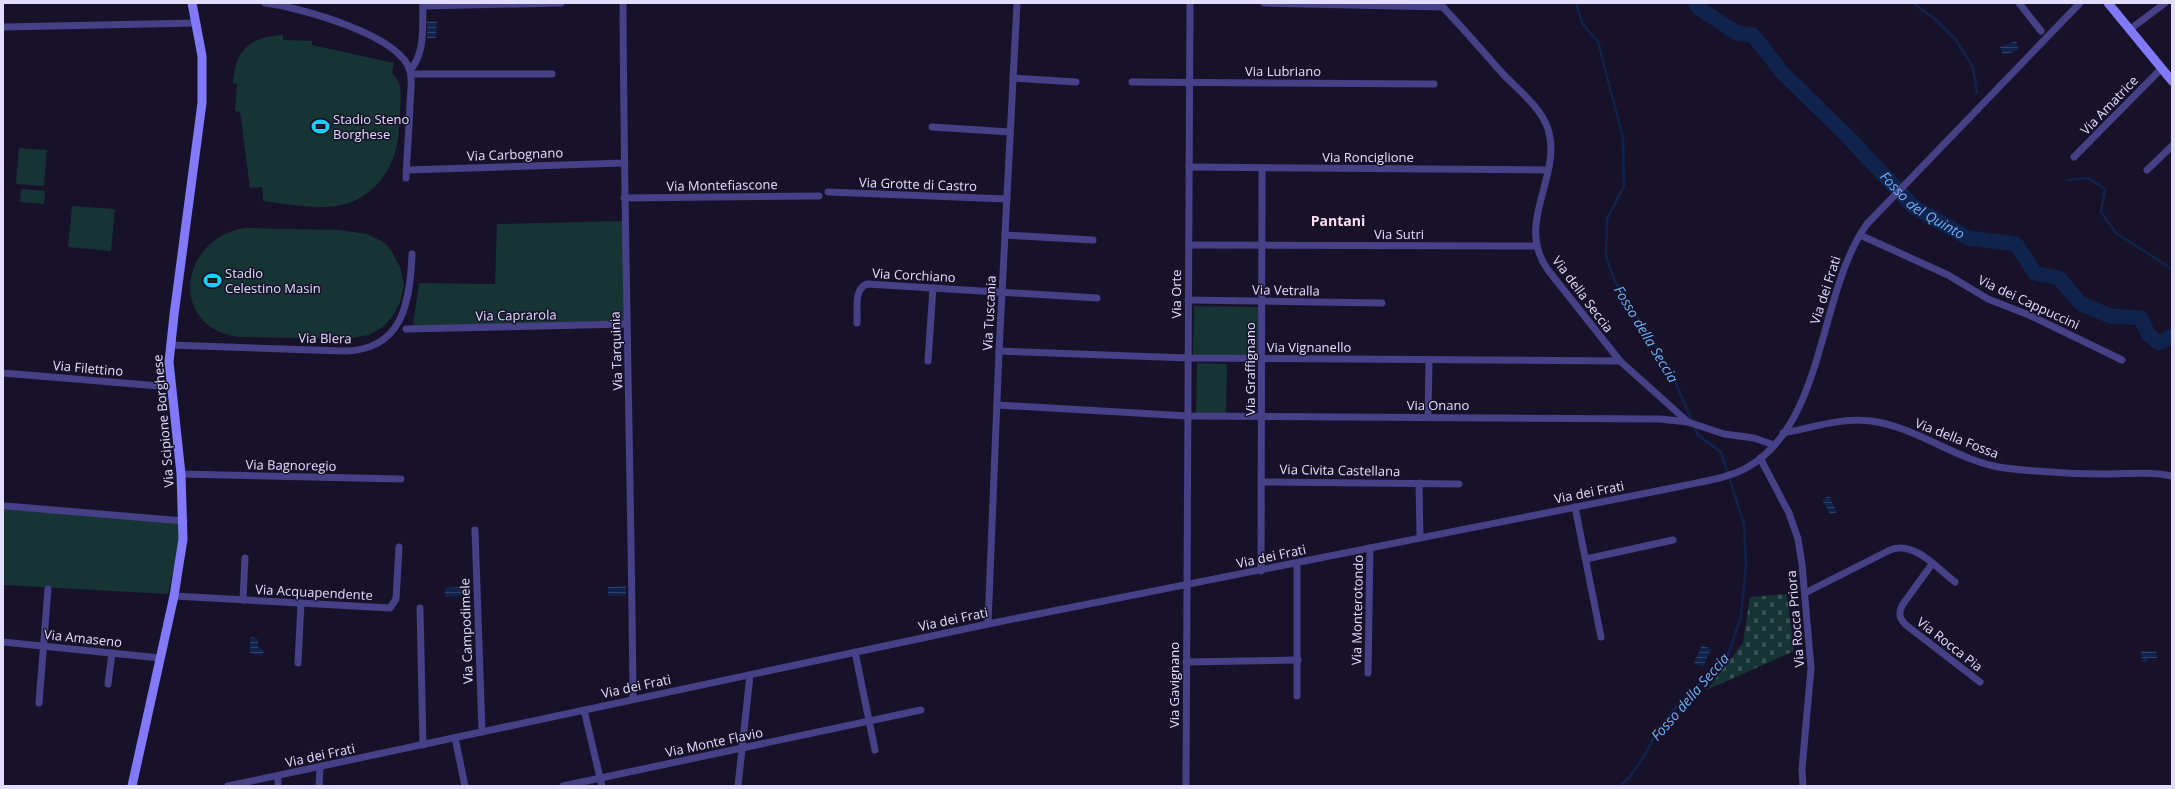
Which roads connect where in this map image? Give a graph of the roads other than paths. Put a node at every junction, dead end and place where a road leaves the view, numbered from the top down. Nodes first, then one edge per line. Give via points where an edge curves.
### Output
1 (192, 3) edge
2 (265, 3) edge
3 (560, 3) edge
4 (623, 3) edge
5 (1017, 3) edge
6 (1190, 3) edge
7 (1264, 3) edge
8 (2019, 3) edge
9 (2080, 3) edge
10 (2108, 3) edge
11 (2165, 3) edge
12 (423, 5) edge
13 (1441, 5) edge
14 (197, 23) junction
15 (3, 26) edge
16 (2129, 30) junction
17 (2042, 31) dead end
18 (2161, 69) junction
19 (410, 72) junction
20 (552, 74) dead end
21 (1013, 78) junction
22 (2172, 81) edge
23 (1076, 82) dead end
24 (1132, 82) dead end
25 (1190, 83) junction
26 (1434, 84) dead end
27 (932, 127) dead end
28 (1010, 132) junction
29 (2172, 146) edge
30 (2074, 157) dead end
31 (624, 163) junction
32 (1189, 167) junction
33 (1262, 168) junction
34 (407, 170) junction
35 (1547, 170) junction
36 (2148, 170) dead end
37 (406, 178) dead end
38 (828, 192) dead end
39 (819, 196) dead end
40 (624, 198) junction
41 (1007, 199) junction
42 (1005, 235) junction
43 (1860, 235) junction
44 (1093, 240) dead end
45 (1189, 245) junction
46 (1262, 245) junction
47 (1536, 246) junction
48 (412, 254) dead end
49 (933, 288) junction
50 (1002, 292) junction
51 (1097, 298) dead end
52 (1188, 300) junction
53 (1262, 301) junction
54 (1382, 303) dead end
55 (858, 323) dead end
56 (627, 324) junction
57 (406, 329) dead end
58 (170, 345) junction
59 (999, 351) junction
60 (1188, 358) junction
61 (1262, 358) junction
62 (1429, 360) junction
63 (2122, 360) dead end
64 (928, 361) dead end
65 (1620, 361) junction
66 (3, 373) edge
67 (171, 387) junction
68 (997, 405) junction
69 (1188, 416) junction
70 (1261, 417) junction
71 (1428, 417) junction
72 (1688, 422) junction
73 (1783, 433) junction
74 (1774, 445) junction
75 (1760, 458) junction
76 (181, 474) junction
77 (2172, 476) edge
78 (401, 480) dead end
79 (1261, 482) junction
80 (1420, 483) junction
81 (1459, 484) dead end
82 (6, 506) dead end
83 (1575, 507) junction
84 (184, 521) junction
85 (475, 530) dead end
86 (1420, 538) junction
87 (1673, 540) dead end
88 (399, 547) dead end
89 (1370, 548) junction
90 (245, 558) dead end
91 (1586, 558) junction
92 (1297, 563) junction
93 (1932, 564) junction
94 (1261, 570) junction
95 (1955, 582) dead end
96 (1187, 585) junction
97 (48, 589) dead end
98 (1805, 593) junction
99 (174, 596) junction
100 (243, 600) junction
101 (301, 603) junction
102 (420, 608) dead end
103 (988, 624) junction
104 (1601, 637) dead end
105 (3, 642) edge
106 (43, 646) junction
107 (855, 652) junction
108 (112, 653) junction
109 (160, 658) junction
110 (1298, 660) junction
111 (298, 662) dead end
112 (1186, 662) junction
113 (1368, 673) dead end
114 (750, 675) junction
115 (1980, 682) dead end
116 (108, 684) dead end
117 (1297, 696) dead end
118 (633, 699) junction
119 (39, 703) dead end
120 (584, 710) junction
121 (921, 710) dead end
122 (869, 721) junction
123 (482, 732) junction
124 (455, 738) junction
125 (423, 745) junction
126 (741, 748) junction
127 (875, 750) dead end
128 (320, 767) junction
129 (278, 776) junction
130 (600, 778) junction
131 (132, 786) edge
132 (228, 786) edge
133 (278, 786) edge
134 (319, 786) edge
135 (465, 786) edge
136 (563, 786) edge
137 (602, 786) edge
138 (738, 786) edge
139 (1186, 786) edge
140 (1803, 786) edge

1 - 14 main road, Via Scipione Borghese
2 - 19 street via 311,14 362,32 396,52
3 - 12 street
4 - 31 street, Via Tarquinia
5 - 21 street, Via Tuscania
6 - 25 street, Via Orte
7 - 13 street
8 - 17 street
9 - 43 street, Via dei Frati via 1892,197
10 - 16 main road
11 - 16 street
12 - 19 street via 420,51
13 - 35 street, Via della Seccia via 1543,118 1550,139
14 - 15 street
14 - 58 main road, Via Scipione Borghese via 203,75 201,119
16 - 18 main road
18 - 22 main road
18 - 30 street, Via Amatrice
19 - 20 street
19 - 34 street
21 - 23 street
21 - 28 street, Via Tuscania
24 - 25 street, Via Lubriano
25 - 26 street, Via Lubriano
25 - 32 street, Via Orte
27 - 28 street
28 - 41 street, Via Tuscania
29 - 36 street
31 - 34 street, Via Carbognano
31 - 40 street, Via Tarquinia
32 - 33 street, Via Ronciglione
32 - 45 street, Via Orte
33 - 35 street, Via Ronciglione
33 - 46 street, Via Graffignano
34 - 37 street
35 - 47 street, Via della Seccia via 1536,219
38 - 41 street, Via Grotte di Castro
39 - 40 street, Via Montefiascone
40 - 56 street, Via Tarquinia
41 - 42 street, Via Tuscania
42 - 44 street
42 - 50 street, Via Tuscania
43 - 63 street, Via dei Cappuccini via 1948,275 1988,299 2029,315
43 - 73 street, Via dei Frati via 1843,272 1804,395
45 - 46 street, Via Sutri
45 - 52 street, Via Orte
46 - 47 street, Via Sutri
46 - 53 street, Via Graffignano
47 - 65 street, Via della Seccia via 1545,266
48 - 58 street, Via Blera via 409,291 404,311 392,332 371,347 343,351
49 - 50 street, Via Corchiano
49 - 55 street, Via Corchiano via 870,284 863,286 858,293
49 - 64 street
50 - 51 street, Via Corchiano
50 - 59 street, Via Tuscania
52 - 53 street, Via Vetralla
52 - 60 street, Via Orte
53 - 54 street, Via Vetralla
53 - 61 street, Via Graffignano
56 - 57 street, Via Caprarola
56 - 118 street, Via Tarquinia
58 - 67 main road, Via Scipione Borghese
59 - 60 street, Via Vignanello
59 - 68 street, Via Tuscania
60 - 61 street, Via Vignanello
60 - 69 street, Via Orte
61 - 62 street, Via Vignanello
61 - 70 street, Via Graffignano
62 - 65 street, Via Vignanello
62 - 71 street
65 - 72 street, Via della Seccia
66 - 67 street, Via Filettino
67 - 76 main road, Via Scipione Borghese
68 - 69 street, Via Onano
68 - 103 street, Via Tuscania
69 - 70 street, Via Onano
69 - 96 street, Via Orte
70 - 71 street, Via Onano
70 - 79 street, Via Graffignano
71 - 72 street, Via Onano via 1660,419
72 - 74 street, Via della Seccia
73 - 74 street, Via dei Frati
73 - 77 street, Via della Fossa via 1845,422 1869,421 1894,427 1998,467 2035,472 2146,472
74 - 75 street, Via dei Frati
75 - 83 street, Via dei Frati via 1749,466 1718,478
75 - 98 street, Via Rocca Priora via 1783,498 1793,523 1801,552
76 - 78 street, Via Bagnoregio
76 - 84 main road, Via Scipione Borghese
79 - 80 street, Via Civita Castellana
79 - 94 street, Via Graffignano
80 - 81 street, Via Civita Castellana
80 - 86 street
82 - 84 street
83 - 86 street, Via dei Frati
83 - 91 street
84 - 99 main road, Via Scipione Borghese via 182,553
85 - 123 street, Via Campodimele
86 - 89 street, Via dei Frati
87 - 91 street
88 - 101 street, Via Acquapendente via 396,599 392,607
89 - 92 street, Via dei Frati
89 - 113 street, Via Monterotondo
90 - 100 street
91 - 104 street
92 - 94 street, Via dei Frati
92 - 110 street
93 - 95 street
93 - 98 street via 1911,549 1897,548
93 - 115 street, Via Rocca Pia via 1903,604 1900,619
94 - 96 street, Via dei Frati
96 - 103 street, Via dei Frati
96 - 112 street, Via Gavignano
97 - 106 street
98 - 140 street, Via Rocca Priora via 1811,668 1802,765
99 - 100 street, Via Acquapendente
99 - 109 main road, Via Scipione Borghese
100 - 101 street, Via Acquapendente
101 - 111 street
102 - 125 street
103 - 107 street, Via dei Frati
105 - 106 street, Via Amaseno
106 - 108 street, Via Amaseno
106 - 119 street
107 - 114 street, Via dei Frati
107 - 122 street
108 - 109 street, Via Amaseno
108 - 116 street
109 - 131 main road, Via Scipione Borghese
110 - 112 street
110 - 117 street
112 - 139 street, Via Gavignano
114 - 118 street, Via dei Frati
114 - 126 street
118 - 120 street, Via dei Frati
120 - 123 street, Via dei Frati
120 - 130 street
121 - 122 street, Via Monte Flavio
122 - 126 street, Via Monte Flavio
122 - 127 street
123 - 124 street, Via dei Frati
124 - 125 street, Via dei Frati
124 - 135 street
125 - 128 street, Via dei Frati
126 - 130 street, Via Monte Flavio
126 - 138 street
128 - 129 street, Via dei Frati
128 - 134 street
129 - 132 street, Via dei Frati
129 - 133 street
130 - 136 street, Via Monte Flavio
130 - 137 street

